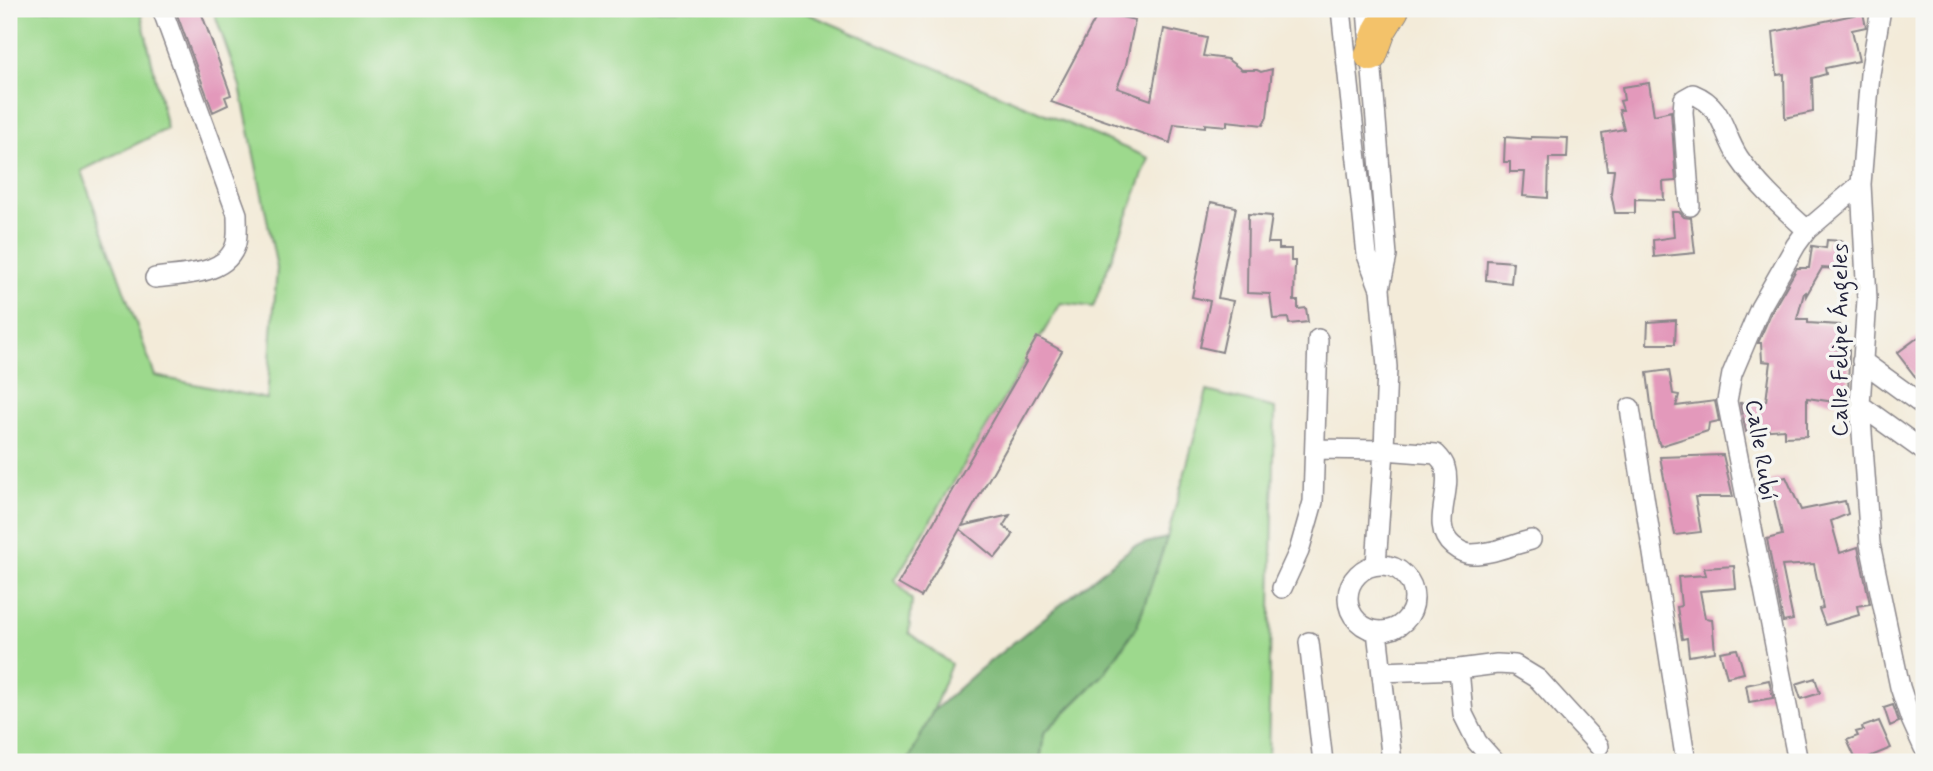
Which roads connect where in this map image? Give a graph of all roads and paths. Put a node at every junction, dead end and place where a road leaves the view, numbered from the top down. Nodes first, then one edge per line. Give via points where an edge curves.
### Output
1 (162, 9) edge
2 (1341, 9) edge
3 (1367, 9) edge
4 (1393, 9) edge
5 (1881, 9) edge
6 (1371, 55) junction
7 (1380, 172) junction
8 (1359, 175) junction
9 (1861, 184) junction
10 (1690, 206) dead end
11 (1807, 230) junction
12 (155, 278) dead end
13 (1380, 289) junction
14 (1318, 339) dead end
15 (1862, 362) junction
16 (1860, 405) junction
17 (1924, 406) edge
18 (1630, 408) dead end
19 (1315, 449) junction
20 (1384, 450) junction
21 (1924, 451) edge
22 (1531, 540) dead end
23 (1376, 565) junction
24 (1282, 588) dead end
25 (1377, 631) junction
26 (1309, 642) dead end
27 (1459, 669) junction
28 (1382, 672) junction
29 (1599, 746) dead end
30 (1924, 748) edge
31 (1322, 762) edge
32 (1392, 762) edge
33 (1495, 762) edge
34 (1686, 762) edge
35 (1798, 762) edge

1 - 12 street via 237,215 236,244 223,263 199,272
2 - 8 street
3 - 6 street
4 - 6 main road
5 - 9 street, Calle Felipe Ángeles via 1870,74
6 - 7 street
7 - 8 street
7 - 13 street via 1387,256
8 - 13 street via 1367,255
9 - 11 street, Calle Rubí
9 - 15 street, Calle Felipe Ángeles via 1867,299
10 - 11 street via 1683,112 1684,99 1693,94 1713,106 1739,157 1766,192
11 - 35 street, Calle Rubí via 1760,308 1732,374 1727,401
13 - 20 street via 1387,367
14 - 19 street
15 - 16 street, Calle Felipe Ángeles
15 - 17 street
16 - 21 street
16 - 30 street, Calle Felipe Ángeles via 1870,544 1900,687
18 - 34 street
19 - 20 street
19 - 24 street via 1313,502
20 - 22 street via 1436,454 1445,464 1444,537 1455,548 1469,555
20 - 23 street
23 - 25 street via 1353,580 1348,599 1359,624
23 - 25 street via 1403,573 1415,598 1403,623
25 - 28 street
26 - 31 street
27 - 28 street
27 - 29 street via 1515,665 1538,679
27 - 33 street via 1463,714
28 - 32 street

